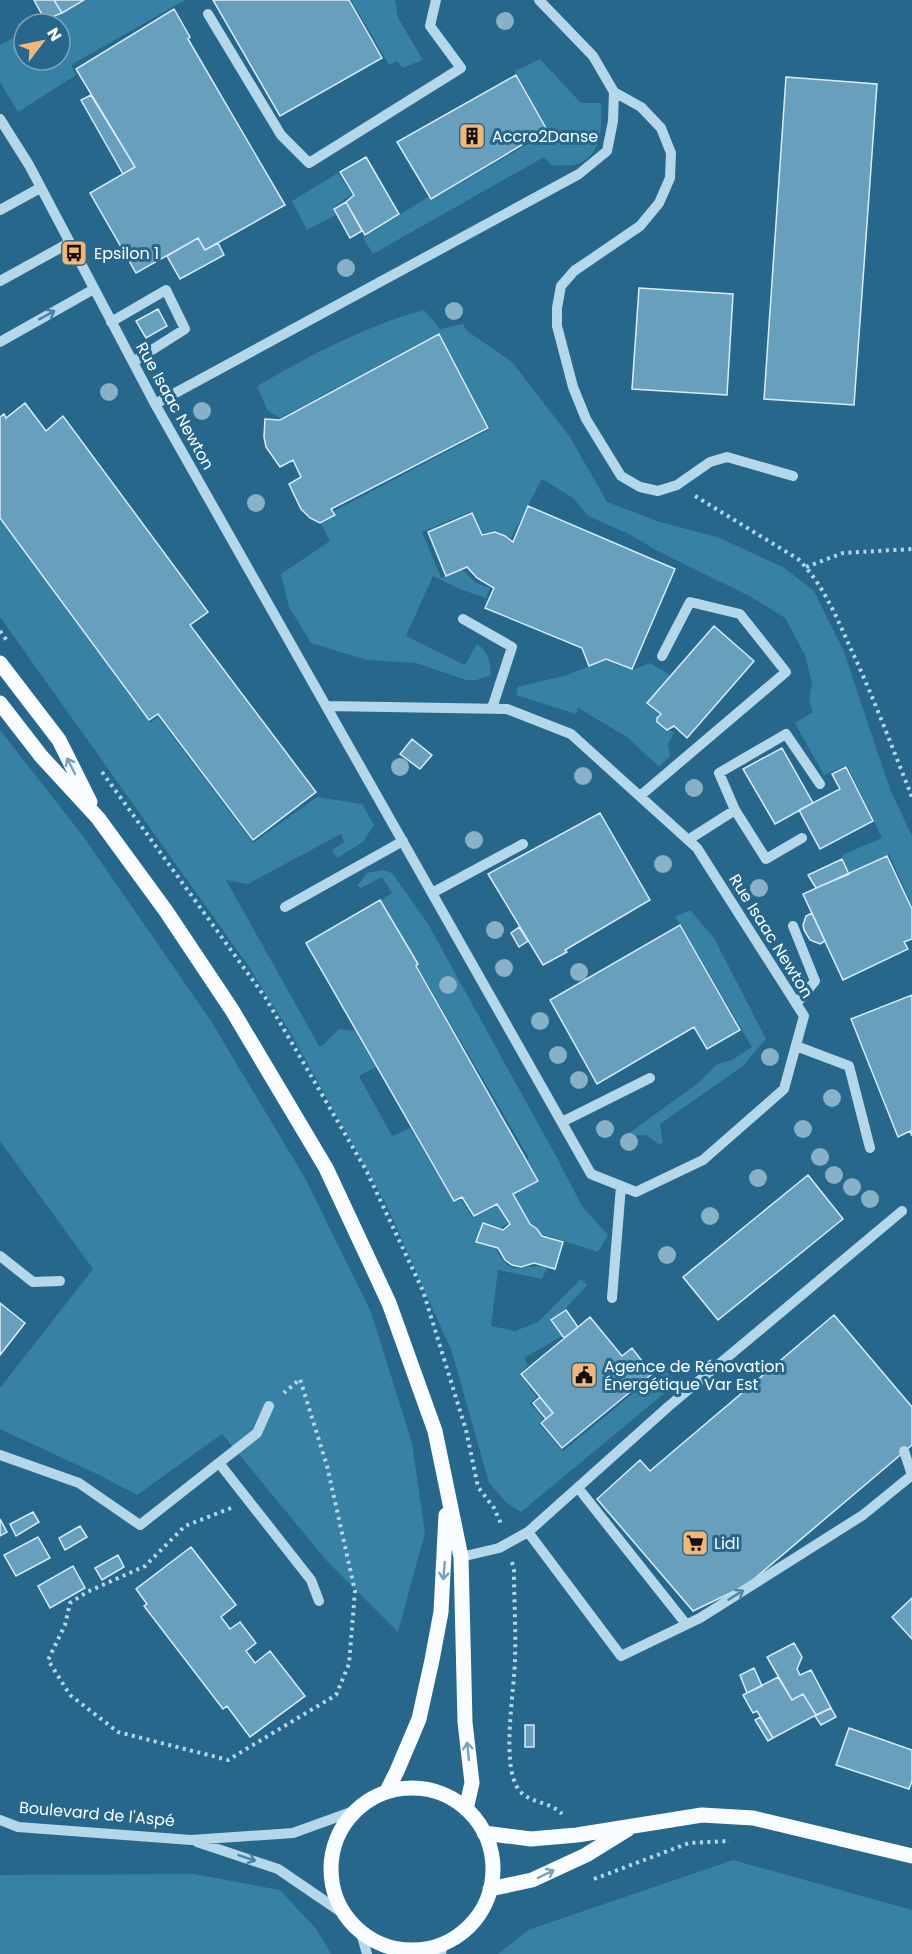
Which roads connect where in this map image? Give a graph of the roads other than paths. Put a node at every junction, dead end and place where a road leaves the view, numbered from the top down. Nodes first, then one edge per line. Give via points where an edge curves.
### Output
1 (436, 0) edge
2 (539, 0) edge
3 (208, 14) dead end
4 (614, 92) junction
5 (0, 119) edge
6 (40, 188) junction
7 (0, 210) edge
8 (69, 243) junction
9 (0, 281) edge
10 (94, 289) junction
11 (111, 322) junction
12 (0, 342) edge
13 (133, 362) junction
14 (155, 404) junction
15 (793, 476) dead end
16 (463, 619) dead end
17 (662, 656) dead end
18 (0, 663) edge
19 (0, 703) edge
20 (326, 706) junction
21 (492, 708) junction
22 (820, 784) dead end
23 (640, 796) junction
24 (735, 810) junction
25 (98, 818) junction
26 (802, 838) dead end
27 (688, 840) junction
28 (403, 841) junction
29 (523, 844) dead end
30 (432, 894) junction
31 (285, 907) dead end
32 (793, 926) dead end
33 (796, 1004) junction
34 (796, 1046) junction
35 (650, 1077) dead end
36 (562, 1122) junction
37 (870, 1148) dead end
38 (621, 1186) junction
39 (902, 1211) dead end
40 (0, 1257) edge
41 (60, 1281) dead end
42 (612, 1298) dead end
43 (269, 1406) road end
44 (904, 1451) dead end
45 (0, 1455) edge
46 (219, 1463) junction
47 (579, 1489) junction
48 (446, 1491) junction
49 (528, 1532) junction
50 (461, 1557) junction
51 (319, 1601) dead end
52 (686, 1624) junction
53 (387, 1791) junction
54 (466, 1809) junction
55 (354, 1810) junction
56 (0, 1820) edge
57 (633, 1826) junction
58 (484, 1833) junction
59 (191, 1840) junction
60 (912, 1857) edge
61 (490, 1889) junction
62 (344, 1914) junction
63 (361, 1933) junction
64 (442, 1949) edge
65 (367, 1954) edge

1 - 3 street via 430,26 461,68 309,163 281,135
2 - 4 street via 593,56
4 - 14 street via 607,151 579,174
4 - 15 street via 641,106 661,128 671,153 670,178 659,203 640,226 574,272 561,286 557,326 581,408 621,476 640,487 658,491 677,485 710,462 727,457
5 - 6 street, Rue Isaac Newton
6 - 7 street
6 - 8 street, Rue Isaac Newton
8 - 9 street
8 - 10 street, Rue Isaac Newton
10 - 11 street, Rue Isaac Newton
12 -> 10 street
11 - 13 street, Rue Isaac Newton
11 - 13 street via 166,290 185,329
13 - 14 street, Rue Isaac Newton
14 - 20 street, Rue Isaac Newton
16 - 21 street via 512,647
17 - 23 street via 690,602 740,614 786,672
25 -> 18 main road via 59,741
19 - 25 main road via 41,756
20 - 21 street, Rue Isaac Newton
20 - 28 street, Rue Isaac Newton
21 - 23 street, Rue Isaac Newton via 507,709 571,734
22 - 24 street via 786,734 719,773
23 - 27 street, Rue Isaac Newton
24 - 26 street via 766,859
24 - 27 street
25 - 48 main road via 232,1010 326,1168 389,1303 435,1431
27 - 33 street, Rue Isaac Newton via 697,848
28 - 30 street, Rue Isaac Newton
28 - 31 street
29 - 30 street
30 - 36 street, Rue Isaac Newton
32 - 33 street via 815,981
33 - 34 street, Rue Isaac Newton via 804,1016
34 - 37 street via 849,1066
34 - 38 street, Rue Isaac Newton via 784,1089 703,1160 636,1192
35 - 36 street
36 - 38 street, Rue Isaac Newton via 591,1174
38 - 42 street
39 - 47 street via 669,1406
40 - 41 street via 33,1282
43 - 46 street via 257,1433
52 -> 44 street via 863,1515 912,1475
45 - 46 street via 80,1483 140,1525
46 - 51 street via 311,1580
47 - 49 street
47 - 52 street
48 - 50 main road
48 -> 53 main road via 441,1612 432,1660 419,1719
49 - 50 street via 499,1548
49 - 52 street via 621,1656
54 -> 50 main road via 472,1783 465,1722
53 - 54 main road via 407,1787 429,1789 449,1796
53 - 55 main road
54 - 58 main road
55 - 59 street, Boulevard de l'Aspé via 293,1833
55 - 62 main road via 338,1833 331,1860 332,1888
56 - 59 street, Boulevard de l'Aspé via 18,1827
57 - 58 main road via 531,1839
57 - 60 main road via 702,1815 753,1818
61 -> 57 main road via 532,1880
58 - 61 main road via 491,1851
59 -> 62 street, Boulevard de l'Aspé via 278,1869
61 - 64 main road via 473,1922
62 - 63 main road
63 - 64 main road via 380,1944 401,1949
63 - 65 street

